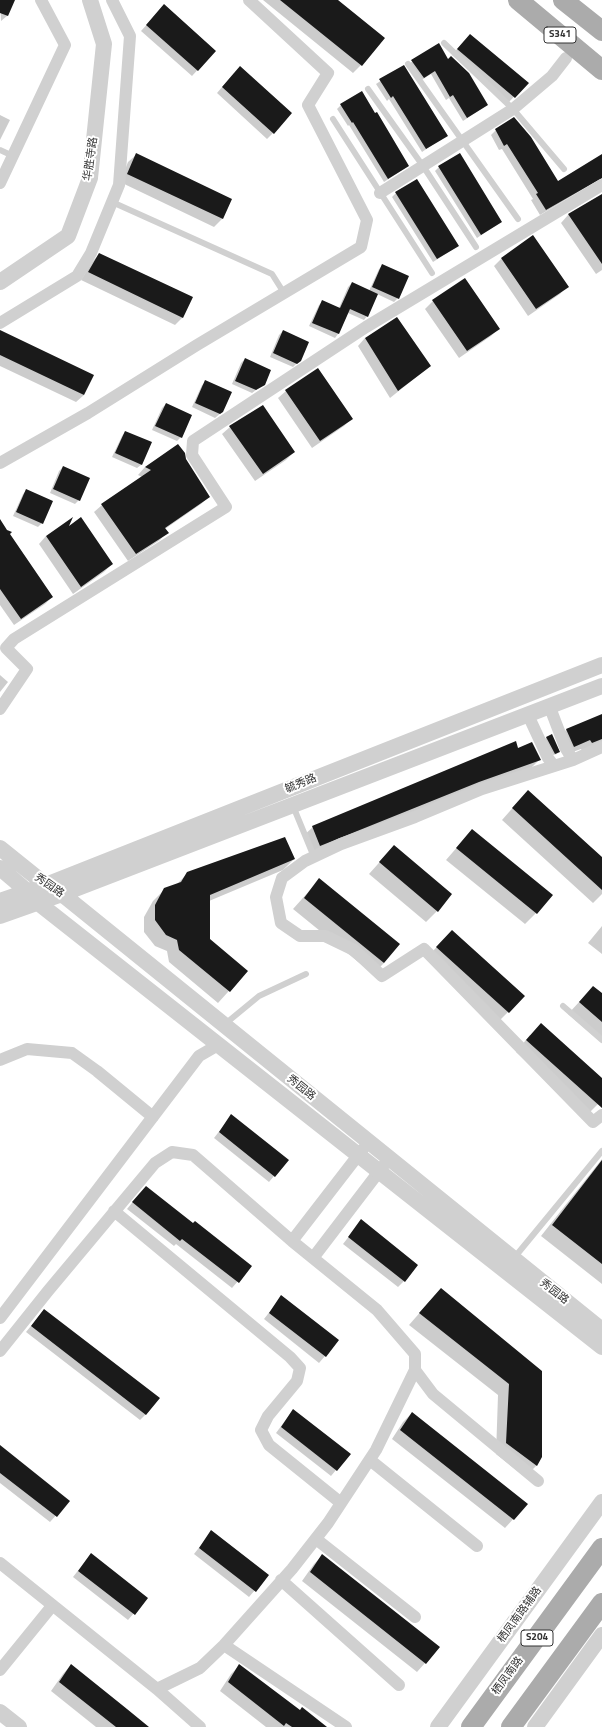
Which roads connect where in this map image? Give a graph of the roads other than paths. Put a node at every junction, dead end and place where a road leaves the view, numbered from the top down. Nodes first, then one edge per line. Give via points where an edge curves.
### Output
1 (41, 0) edge
2 (90, 0) edge
3 (112, 0) edge
4 (249, 0) edge
5 (518, 0) edge
6 (563, 0) edge
7 (602, 31) edge
8 (444, 43) dead end
9 (566, 58) dead end
10 (408, 64) dead end
11 (602, 70) edge
12 (368, 90) dead end
13 (513, 109) junction
14 (334, 119) dead end
15 (464, 140) junction
16 (0, 150) edge
17 (13, 156) junction
18 (423, 166) junction
19 (564, 169) dead end
20 (0, 183) edge
21 (602, 185) edge
22 (380, 193) junction
23 (112, 202) junction
24 (518, 219) dead end
25 (476, 247) dead end
26 (432, 273) dead end
27 (0, 282) edge
28 (284, 293) junction
29 (0, 323) edge
30 (0, 463) edge
31 (602, 665) edge
32 (602, 686) edge
33 (550, 705) junction
34 (0, 709) edge
35 (528, 714) junction
36 (602, 747) edge
37 (574, 760) junction
38 (554, 766) junction
39 (293, 805) junction
40 (0, 848) edge
41 (314, 857) junction
42 (0, 868) edge
43 (46, 885) junction
44 (62, 894) junction
45 (32, 897) junction
46 (0, 901) edge
47 (0, 916) edge
48 (306, 974) dead end
49 (562, 1006) dead end
50 (224, 1026) junction
51 (602, 1040) edge
52 (218, 1045) junction
53 (0, 1060) edge
54 (602, 1115) edge
55 (153, 1117) junction
56 (369, 1143) junction
57 (602, 1151) edge
58 (358, 1155) junction
59 (389, 1159) junction
60 (379, 1172) junction
61 (114, 1211) junction
62 (292, 1241) junction
63 (313, 1258) junction
64 (513, 1260) junction
65 (0, 1318) edge
66 (602, 1330) edge
67 (602, 1347) edge
68 (0, 1351) edge
69 (415, 1370) junction
70 (370, 1460) junction
71 (538, 1481) dead end
72 (602, 1502) edge
73 (341, 1503) junction
74 (316, 1539) junction
75 (477, 1546) dead end
76 (602, 1548) edge
77 (0, 1563) edge
78 (281, 1580) junction
79 (602, 1603) edge
80 (52, 1606) junction
81 (415, 1617) dead end
82 (602, 1635) edge
83 (224, 1645) junction
84 (0, 1670) edge
85 (399, 1685) dead end
86 (157, 1690) junction
87 (0, 1712) edge
88 (19, 1727) edge
89 (200, 1727) edge
90 (346, 1727) edge
91 (438, 1727) edge
92 (471, 1727) edge
93 (511, 1727) edge
94 (535, 1727) edge

1 - 17 street via 65,45
2 - 27 street, 华胜寺路 via 104,44 90,178 68,236
3 - 23 street via 130,36 119,185
4 - 28 street via 328,73 308,106 367,220 361,248
5 - 11 main road, S341
6 - 7 main road, S341
8 - 13 lane
9 - 13 street via 552,76
10 - 15 lane
12 - 18 lane
13 - 15 street
13 - 19 lane
14 - 22 lane
15 - 18 street
15 - 24 lane
16 - 17 lane
17 - 20 street
18 - 22 street
18 - 25 lane
21 - 34 street via 366,327 193,442 192,455 226,507 14,639 6,648 27,669
22 - 26 lane
23 - 28 lane via 272,274
23 - 29 street via 91,253 77,276
28 - 30 street via 88,413
31 - 43 street, 毓秀路
32 - 33 street, 毓秀路
33 - 35 street, 毓秀路
33 - 37 street via 565,748
35 - 38 street
35 - 39 street, 毓秀路
36 - 37 street
37 - 38 street
38 - 41 street via 482,789
39 - 41 lane
39 - 44 street, 毓秀路
40 - 43 street, 秀园路
41 - 54 street via 282,878 276,897 281,923 300,936 325,936 354,950 382,976 424,949 593,1122
42 - 45 street, 秀园路
43 - 44 street, 秀园路
43 - 45 street, 毓秀路
44 - 45 street, 毓秀路
44 - 50 street, 秀园路
45 - 46 street, 毓秀路
45 - 47 street, 毓秀路
45 - 52 street, 秀园路
48 - 50 lane via 259,996
49 - 51 lane
50 - 56 street, 秀园路
52 - 55 street via 199,1056
52 - 58 street, 秀园路
53 - 55 street via 28,1049 72,1053
55 - 65 street
56 - 58 street
56 - 59 street, 秀园路
57 - 64 lane
58 - 60 street, 秀园路
58 - 62 street
59 - 60 street
59 - 64 street, 秀园路
60 - 63 street
60 - 67 street, 秀园路
61 - 62 street via 155,1163 172,1152 192,1155
61 - 68 street
61 - 73 street via 261,1332 300,1368 297,1381 268,1416 261,1430 269,1445
62 - 63 street
63 - 69 street via 377,1310 415,1354
64 - 66 street, 秀园路
69 - 70 street
69 - 71 street via 434,1394
70 - 73 street
70 - 75 street
72 - 91 street, 栖凤南路辅路
73 - 74 street
74 - 78 street
74 - 81 street
76 - 92 main road, 栖凤南路 / S204
77 - 80 street
78 - 83 street
78 - 85 street
79 - 93 main road, S204
80 - 84 street
80 - 86 street
82 - 94 street
83 - 86 street via 200,1668
83 - 90 street
86 - 89 street
87 - 88 street

